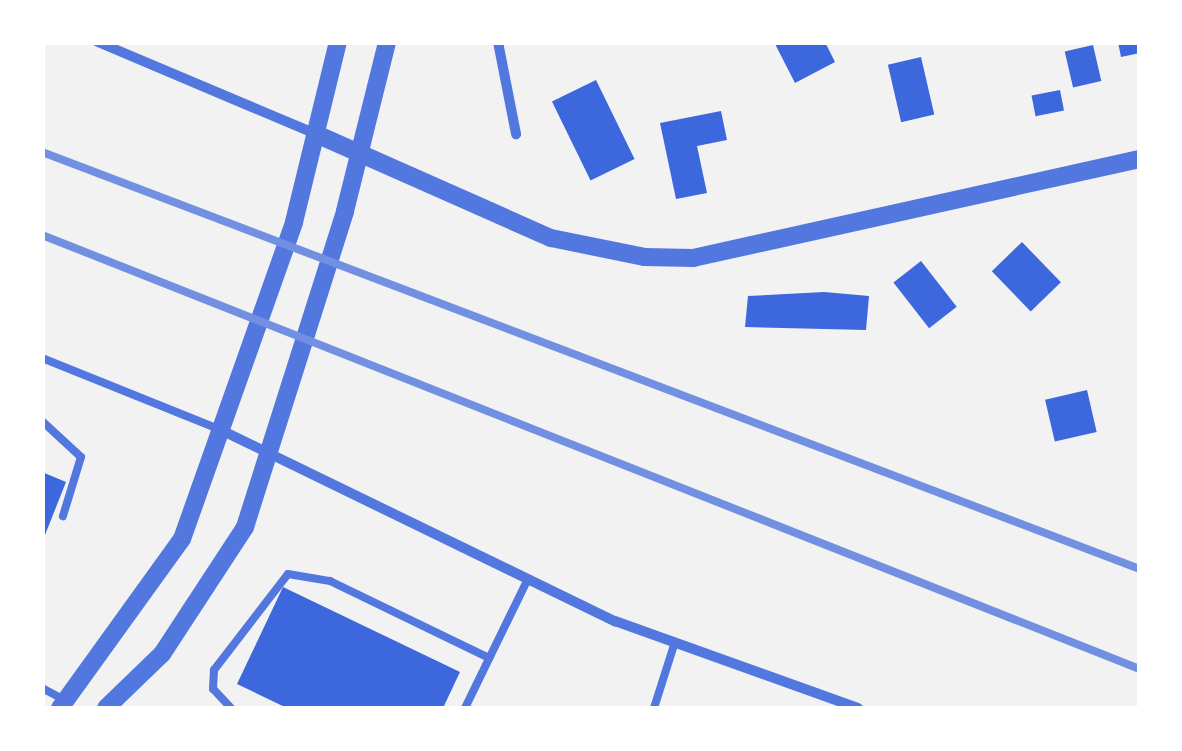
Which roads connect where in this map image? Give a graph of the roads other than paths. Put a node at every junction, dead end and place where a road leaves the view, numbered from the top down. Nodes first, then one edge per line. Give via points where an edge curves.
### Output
1 (98, 42) edge
2 (338, 42) edge
3 (386, 42) edge
4 (498, 42) edge
5 (316, 134) junction
6 (516, 134) dead end
7 (360, 154) junction
8 (1140, 160) edge
9 (42, 358) edge
10 (42, 421) edge
11 (223, 430) junction
12 (271, 450) junction
13 (62, 516) dead end
14 (528, 580) junction
15 (674, 644) junction
16 (489, 658) junction
17 (42, 688) edge
18 (64, 704) edge
19 (106, 708) edge
20 (231, 708) edge
21 (465, 708) edge
22 (654, 708) edge
23 (858, 708) edge

1 - 5 street
2 - 5 street
3 - 7 street
4 - 6 street
5 - 7 street
5 - 11 street
7 - 8 street via 551,238 693,258
7 - 12 street
9 - 11 lane
10 - 13 lane via 80,457
11 - 12 street
11 - 18 street via 182,539
12 - 14 street
12 - 19 street via 223,570 162,654
14 - 15 street
14 - 16 lane
15 - 22 lane
15 - 23 street
16 - 20 lane via 330,581 288,574 214,670 214,689
16 - 21 lane
17 - 18 lane

